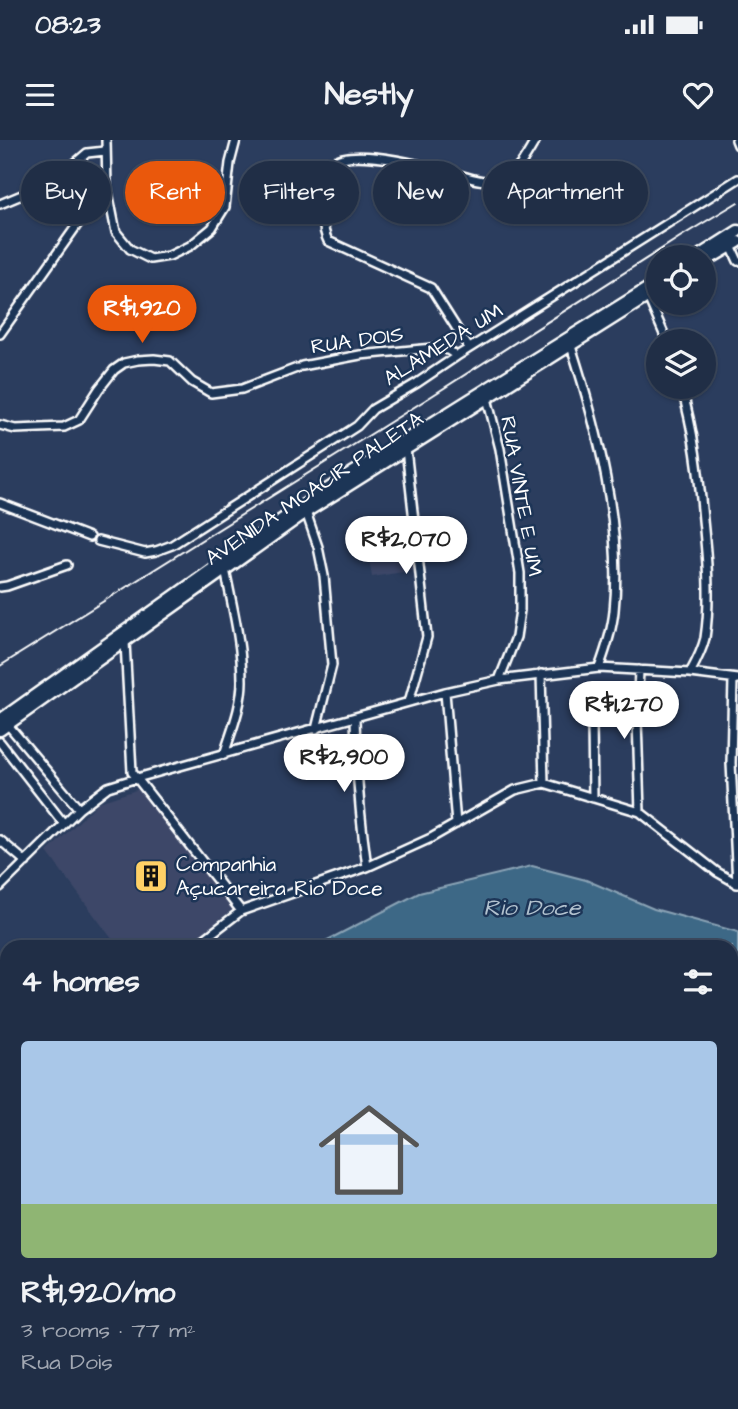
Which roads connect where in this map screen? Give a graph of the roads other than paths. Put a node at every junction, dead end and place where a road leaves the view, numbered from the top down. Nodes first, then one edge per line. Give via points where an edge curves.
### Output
1 (106, 140) edge
2 (236, 140) edge
3 (536, 140) edge
4 (105, 151) junction
5 (106, 161) edge
6 (738, 179) edge
7 (0, 204) edge
8 (111, 207) edge
9 (78, 224) edge
10 (738, 231) edge
11 (735, 244) edge
12 (715, 245) edge
13 (716, 255) edge
14 (738, 261) edge
15 (646, 290) edge
16 (646, 298) edge
17 (0, 334) edge
18 (571, 346) junction
19 (469, 348) junction
20 (457, 356) junction
21 (487, 398) junction
22 (684, 399) edge
23 (1, 428) edge
24 (407, 449) junction
25 (0, 503) edge
26 (306, 512) junction
27 (89, 537) dead end
28 (98, 541) dead end
29 (67, 565) dead end
30 (225, 569) junction
31 (0, 587) edge
32 (125, 642) junction
33 (599, 668) junction
34 (639, 670) junction
35 (690, 673) junction
36 (541, 674) junction
37 (736, 679) edge
38 (499, 680) junction
39 (445, 692) junction
40 (409, 702) junction
41 (355, 718) junction
42 (592, 723) dead end
43 (3, 725) edge
44 (316, 729) junction
45 (0, 742) edge
46 (224, 755) junction
47 (137, 778) junction
48 (544, 782) junction
49 (593, 798) junction
50 (79, 809) junction
51 (639, 812) junction
52 (64, 824) junction
53 (456, 824) junction
54 (0, 839) edge
55 (26, 862) junction
56 (367, 867) junction
57 (738, 884) edge
58 (0, 887) edge
59 (241, 911) junction
60 (203, 940) edge

1 - 4 street
2 - 8 street via 225,207 212,228 190,246 150,259 130,249 116,232
3 - 19 street via 512,174 493,181 355,156 331,164 326,178 323,218 328,241 431,288
4 - 5 street
4 - 7 street via 87,153 53,182
6 - 19 street, ALAMEDA UM
9 - 17 street
10 - 12 main road
11 - 13 main road
11 - 14 street
15 - 43 main road, AVENIDA MOACIR PALETA via 287,516
16 - 18 main road, AVENIDA MOACIR PALETA
18 - 21 main road, AVENIDA MOACIR PALETA
18 - 33 street via 598,445 616,564 614,611
19 - 20 street, ALAMEDA UM
20 - 23 street, RUA DOIS via 443,347 360,355 300,367 242,389 211,393 192,383 170,361 138,360 114,370 79,421 64,427
20 - 28 street, ALAMEDA UM via 172,545 145,553
21 - 24 main road, AVENIDA MOACIR PALETA
21 - 38 street, RUA VINTE E UM via 520,573 516,637
22 - 35 street via 694,441 708,585 704,640
24 - 26 main road, AVENIDA MOACIR PALETA
24 - 40 street via 427,637
25 - 27 street
26 - 30 main road, AVENIDA MOACIR PALETA
26 - 44 street via 324,576 332,665
29 - 31 street
30 - 32 main road, AVENIDA MOACIR PALETA
30 - 46 street via 242,684
32 - 43 main road, AVENIDA MOACIR PALETA
32 - 47 street via 130,766
33 - 34 street
33 - 36 street
34 - 35 street
34 - 51 street
35 - 37 street
36 - 38 street
36 - 48 street
37 - 57 street via 730,763
38 - 39 street
39 - 40 street
39 - 53 street
40 - 41 street
41 - 44 street
41 - 56 street via 358,800
42 - 49 street
43 - 50 street
44 - 46 street
45 - 52 street
46 - 47 street
47 - 50 street via 108,787
47 - 59 street
48 - 49 street
48 - 53 street via 515,790
49 - 51 street
50 - 52 street
51 - 57 street
52 - 55 street
53 - 56 street
54 - 55 street
55 - 58 street
56 - 59 street
59 - 60 street

